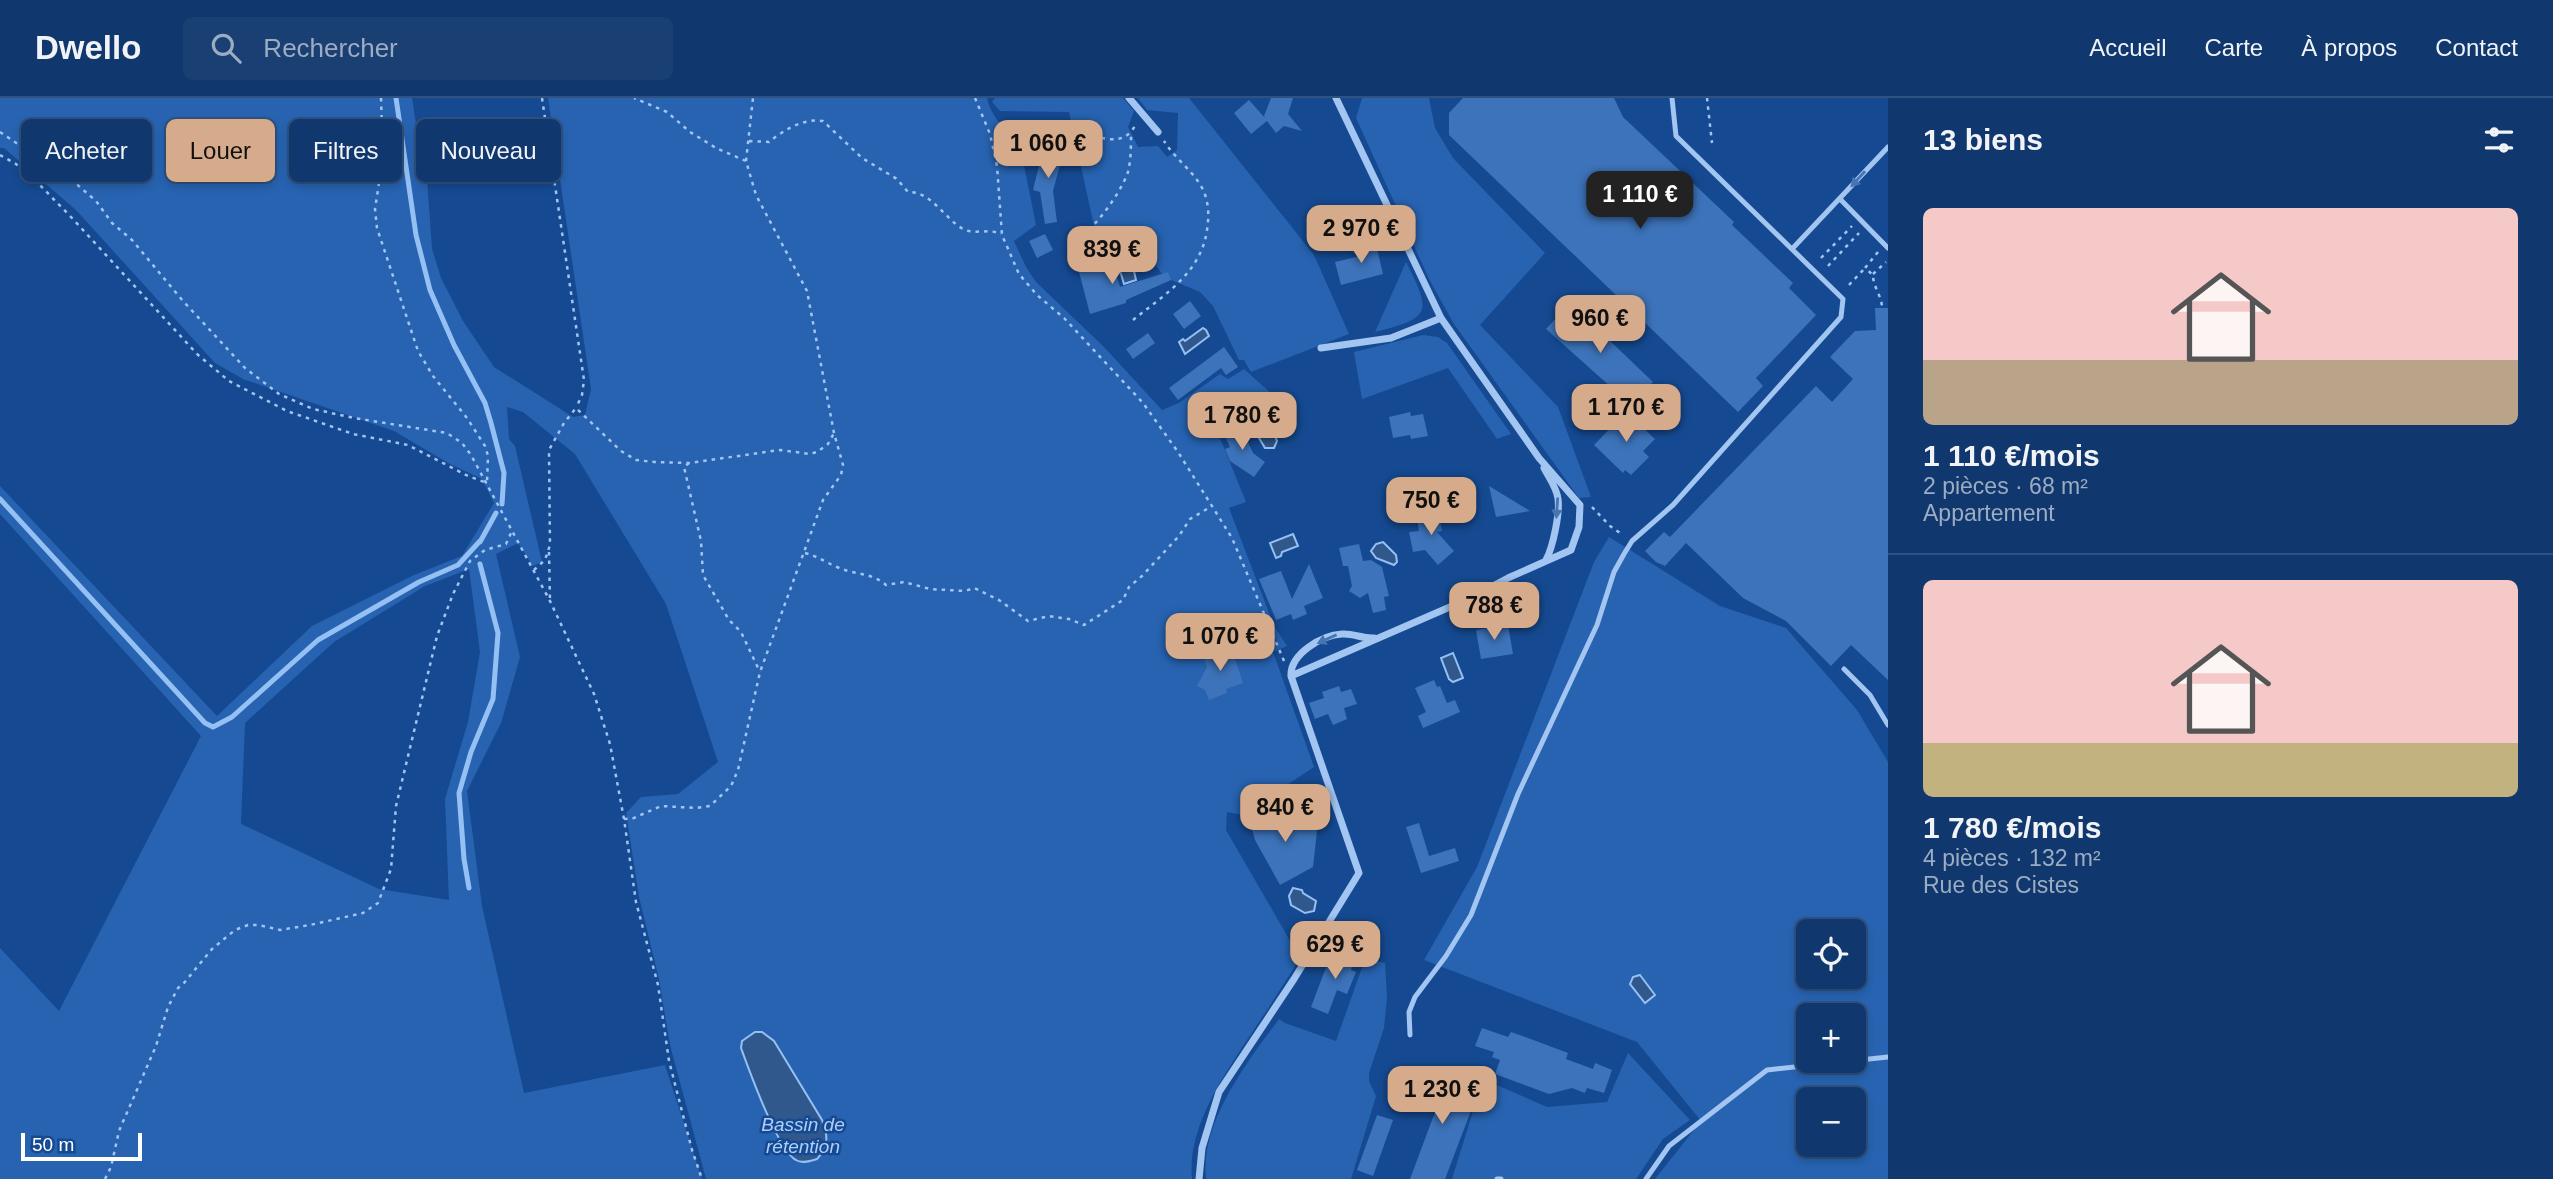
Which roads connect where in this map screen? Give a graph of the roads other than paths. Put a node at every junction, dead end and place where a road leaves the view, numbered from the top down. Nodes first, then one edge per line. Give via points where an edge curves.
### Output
1 (1129, 98) edge
2 (1336, 98) edge
3 (1672, 98) edge
4 (1158, 132) road end
5 (1888, 147) edge
6 (1840, 199) junction
7 (1888, 248) edge
8 (1792, 249) junction
9 (1441, 318) junction
10 (1321, 348) dead end
11 (1539, 458) junction
12 (1546, 561) junction
13 (1382, 637) junction
14 (1844, 669) dead end
15 (1291, 676) junction
16 (1888, 725) edge
17 (1410, 1035) dead end
18 (1888, 1057) edge
19 (1199, 1179) edge
20 (1646, 1179) edge

1 - 4 street
2 - 9 street
3 - 8 lane via 1676,136
5 -> 6 lane
6 - 7 lane
6 - 8 lane
8 - 17 lane via 1843,299 1842,317 1673,505 1632,541 1614,572 1597,625 1518,794 1471,915 1415,996 1409,1012
9 - 10 street via 1391,338
9 - 11 street
11 -> 12 street via 1558,498
11 - 12 street via 1580,505 1571,550
12 - 13 street
13 - 15 street
13 -> 15 street via 1339,634 1301,652 1292,663
14 - 16 lane via 1870,695
15 - 19 street via 1359,873 1219,1092 1202,1148
18 - 20 lane via 1767,1070 1669,1146

